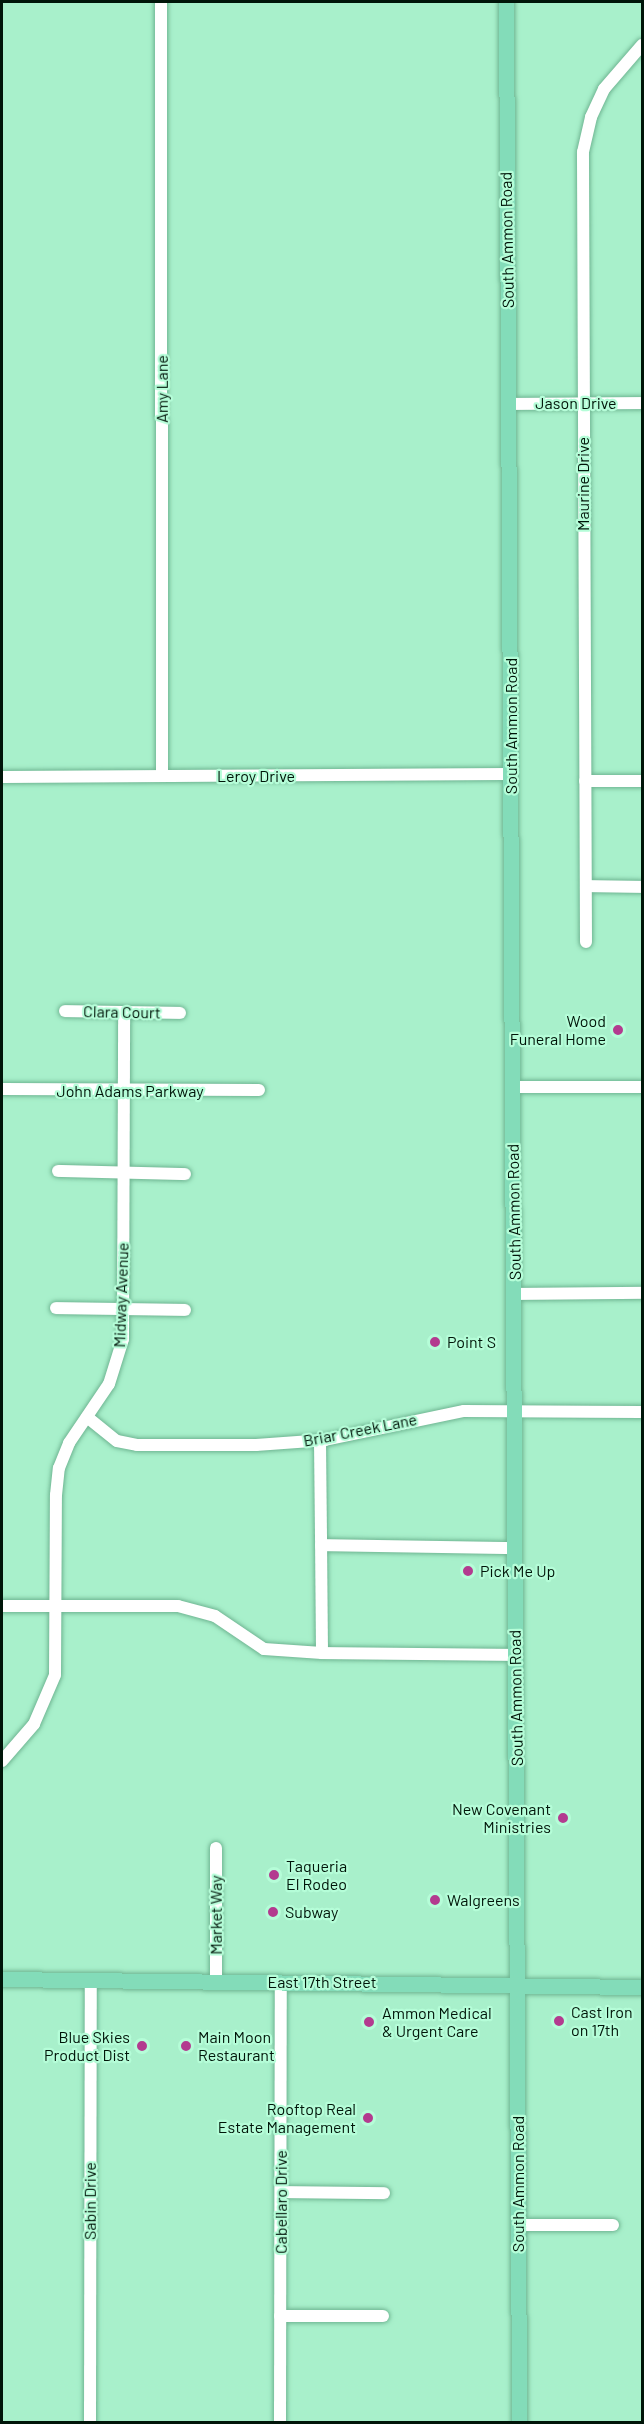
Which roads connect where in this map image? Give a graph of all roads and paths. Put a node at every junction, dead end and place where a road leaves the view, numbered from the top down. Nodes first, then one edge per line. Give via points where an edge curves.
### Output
1 (161, 2) edge
2 (506, 2) edge
3 (642, 45) edge
4 (583, 403) junction
5 (642, 403) edge
6 (510, 404) junction
7 (511, 774) junction
8 (162, 776) junction
9 (2, 777) edge
10 (585, 781) junction
11 (642, 781) edge
12 (586, 886) junction
13 (642, 887) edge
14 (586, 942) dead end
15 (64, 1011) dead end
16 (124, 1013) junction
17 (180, 1013) dead end
18 (513, 1087) junction
19 (642, 1087) edge
20 (2, 1089) edge
21 (124, 1090) junction
22 (259, 1090) dead end
23 (58, 1172) dead end
24 (124, 1172) junction
25 (185, 1174) dead end
26 (642, 1293) edge
27 (515, 1294) junction
28 (56, 1308) dead end
29 (123, 1309) junction
30 (185, 1310) dead end
31 (514, 1410) junction
32 (642, 1412) edge
33 (87, 1417) junction
34 (320, 1441) junction
35 (321, 1545) junction
36 (514, 1548) junction
37 (2, 1606) edge
38 (56, 1606) junction
39 (322, 1653) junction
40 (516, 1655) junction
41 (2, 1761) edge
42 (216, 1848) dead end
43 (2, 1979) edge
44 (92, 1980) junction
45 (216, 1982) junction
46 (281, 1982) junction
47 (518, 1983) junction
48 (642, 1987) edge
49 (280, 2192) junction
50 (384, 2193) dead end
51 (518, 2225) junction
52 (614, 2225) dead end
53 (280, 2316) junction
54 (383, 2316) dead end
55 (90, 2422) edge
56 (280, 2422) edge
57 (519, 2422) edge

1 - 8 street, Amy Lane
2 - 6 main road, South Ammon Road
3 - 4 street, Maurine Drive via 604,89 591,117 583,152
4 - 5 street, Jason Drive
4 - 6 street, Jason Drive
4 - 10 street, Maurine Drive
6 - 7 main road, South Ammon Road
7 - 8 street, Leroy Drive
7 - 18 main road, South Ammon Road
8 - 9 street, Leroy Drive
10 - 11 street
10 - 12 street, Maurine Drive
12 - 13 street
12 - 14 street, Maurine Drive
15 - 16 street, Clara Court
16 - 17 street, Clara Court
16 - 21 street, Midway Avenue
18 - 19 street
18 - 27 main road, South Ammon Road
20 - 21 street, John Adams Parkway
21 - 22 street, John Adams Parkway
21 - 24 street, Midway Avenue
23 - 24 street
24 - 25 street
24 - 29 street, Midway Avenue
26 - 27 street
27 - 31 main road, South Ammon Road
28 - 29 street
29 - 30 street
29 - 33 street, Midway Avenue via 118,1362
31 - 32 street, Briar Creek Lane
31 - 34 street, Briar Creek Lane via 464,1411
31 - 36 main road, South Ammon Road
33 - 34 street, Briar Creek Lane via 111,1438 137,1445
33 - 38 street, Midway Avenue via 69,1443 59,1468
34 - 35 street
35 - 36 street
35 - 39 street
36 - 40 main road, South Ammon Road
37 - 38 street
38 - 39 street via 198,1609 264,1649
38 - 41 street, Midway Avenue via 57,1664 47,1699 34,1724
39 - 40 street
40 - 47 main road, South Ammon Road
42 - 45 street, Market Way
43 - 44 main road, East 17th Street
44 - 45 main road, East 17th Street
44 - 55 street, Sabin Drive
45 - 46 main road, East 17th Street
46 - 47 main road, East 17th Street
46 - 49 street, Cabellaro Drive
47 - 48 main road, East 17th Street
47 - 51 main road, South Ammon Road
49 - 50 street
49 - 53 street, Cabellaro Drive
51 - 52 street
51 - 57 main road, South Ammon Road
53 - 54 street
53 - 56 street, Cabellaro Drive

